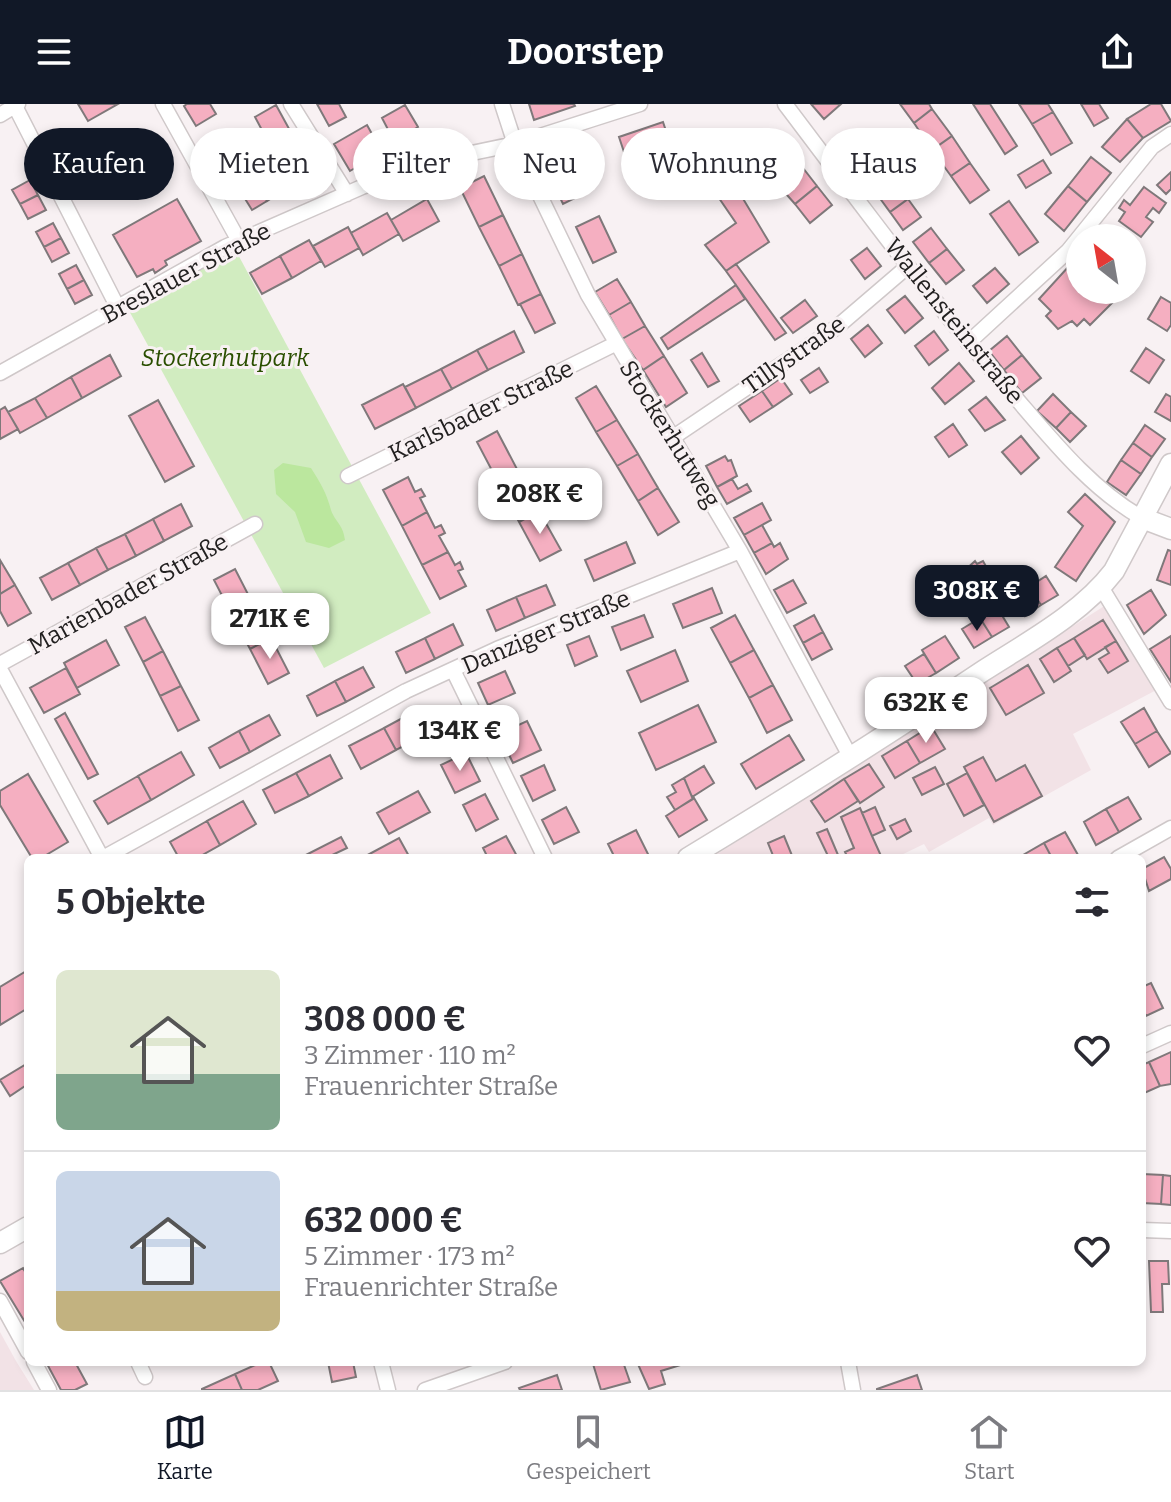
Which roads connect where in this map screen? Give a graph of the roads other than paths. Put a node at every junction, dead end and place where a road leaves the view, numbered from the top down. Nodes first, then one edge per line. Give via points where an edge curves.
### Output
1 (163, 104) edge
2 (291, 104) edge
3 (502, 104) edge
4 (640, 104) edge
5 (785, 104) edge
6 (17, 105) edge
7 (0, 115) edge
8 (510, 128) edge
9 (565, 128) edge
10 (1171, 134) edge
11 (494, 148) edge
12 (347, 194) junction
13 (543, 200) edge
14 (239, 241) junction
15 (907, 267) junction
16 (118, 308) junction
17 (968, 343) junction
18 (615, 344) junction
19 (0, 373) edge
20 (675, 436) junction
21 (1171, 464) edge
22 (348, 476) dead end
23 (1142, 518) junction
24 (255, 524) dead end
25 (1171, 529) edge
26 (740, 551) junction
27 (1101, 587) junction
28 (0, 666) edge
29 (454, 672) junction
30 (1171, 702) edge
31 (851, 758) junction
32 (1171, 828) edge
33 (100, 854) edge
34 (109, 854) edge
35 (543, 854) edge
36 (695, 854) edge
37 (1125, 854) edge
38 (1171, 1033) edge
39 (1146, 1044) edge
40 (24, 1229) edge
41 (1146, 1230) edge
42 (1171, 1231) edge
43 (0, 1243) edge
44 (0, 1301) edge
45 (24, 1345) edge
46 (36, 1366) edge
47 (140, 1366) edge
48 (382, 1366) edge
49 (494, 1366) edge
50 (849, 1366) edge
51 (145, 1377) dead end
52 (49, 1390) edge
53 (388, 1390) edge
54 (425, 1390) edge
55 (853, 1390) edge

1 - 14 street
2 - 12 street
3 - 8 street, Stockerhutweg
4 - 9 street, Breslauer Straße
5 - 15 street, Wallensteinstraße
6 - 7 street
6 - 16 street
10 - 17 street via 1152,147 1068,251
11 - 12 street, Breslauer Straße via 443,159
12 - 14 street, Breslauer Straße
13 - 18 street, Stockerhutweg
14 - 16 street, Breslauer Straße
15 - 17 street, Wallensteinstraße
15 - 20 street, Tillystraße via 837,327
16 - 19 street, Breslauer Straße
17 - 23 street, Wallensteinstraße via 1089,477
18 - 20 street, Stockerhutweg
18 - 22 street, Karlsbader Straße
20 - 26 street, Stockerhutweg
21 - 23 main road
23 - 25 main road
23 - 27 main road
24 - 28 street, Marienbader Straße
26 - 29 street, Danziger Straße via 497,649
26 - 31 street, Stockerhutweg
27 - 30 street
27 - 31 main road via 1068,615
28 - 33 street
29 - 34 street, Danziger Straße via 358,716
29 - 35 street
31 - 36 main road
32 - 37 street
38 - 39 street
40 - 43 main road
41 - 42 street
44 - 45 street
46 - 52 street
47 - 51 street
48 - 53 street
49 - 54 street
50 - 55 street

